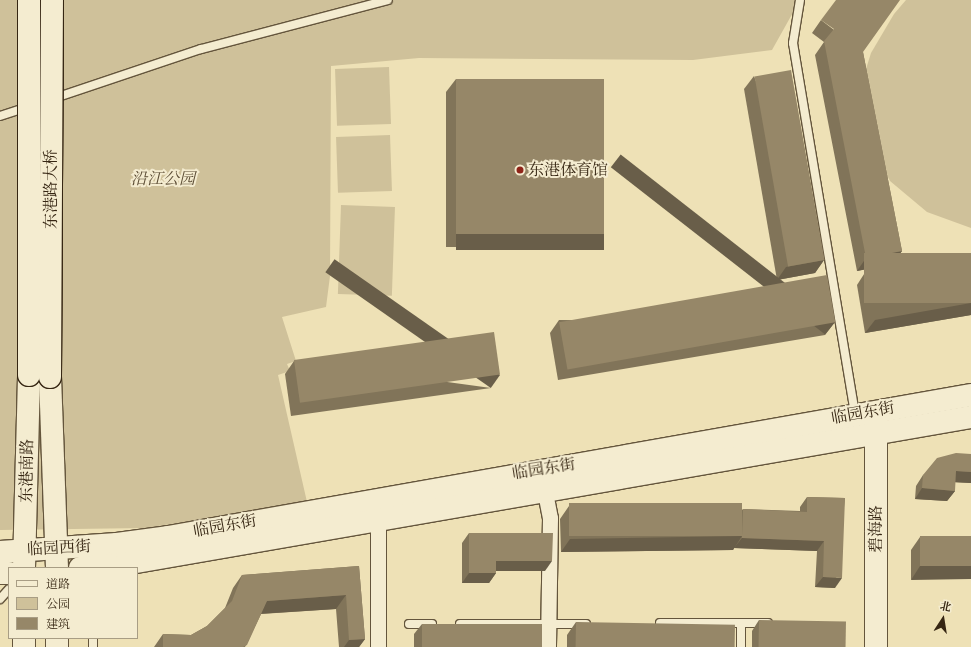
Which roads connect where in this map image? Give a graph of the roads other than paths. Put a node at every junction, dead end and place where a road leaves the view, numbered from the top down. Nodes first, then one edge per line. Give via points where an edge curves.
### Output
1 (29, 0) edge
2 (52, 0) edge
3 (388, 0) edge
4 (800, 0) edge
5 (0, 116) edge
6 (40, 376) junction
7 (971, 395) edge
8 (877, 410) junction
9 (855, 414) junction
10 (971, 417) edge
11 (876, 433) junction
12 (541, 469) junction
13 (545, 491) junction
14 (378, 520) junction
15 (117, 544) joint
16 (0, 552) edge
17 (25, 559) edge
18 (56, 559) edge
19 (125, 564) joint
20 (91, 567) edge
21 (8, 590) edge
22 (0, 599) edge
23 (649, 623) edge
24 (741, 623) junction
25 (780, 623) edge
26 (409, 624) dead end
27 (548, 624) junction
28 (595, 624) edge
29 (378, 647) edge
30 (548, 647) edge
31 (741, 647) edge
32 (876, 647) edge

1 - 6 street, 东港路大桥, bridge
2 - 6 street, 东港路大桥, bridge
3 - 5 lane via 201,49
4 - 9 lane via 793,43
6 - 17 street, 东港南路
6 - 18 street, 东港南路
7 - 8 street, 临园东街
8 - 9 street, 临园东街
8 - 11 street, 碧海路
9 - 12 street, 临园东街
10 - 11 street, 临园东街
11 - 13 street, 临园东街
11 - 32 street, 碧海路
12 - 13 street
12 - 15 street, 临园东街
13 - 14 street, 临园东街
13 - 27 street via 550,518
14 - 19 street, 临园东街
14 - 29 street
15 - 18 street, 临园西街
16 - 17 street, 临园西街
17 - 18 street, 临园西街
19 - 20 street, 临园西街
21 - 22 lane
23 - 24 lane
24 - 25 lane
24 - 31 lane
26 - 27 lane
27 - 28 lane
27 - 30 street

